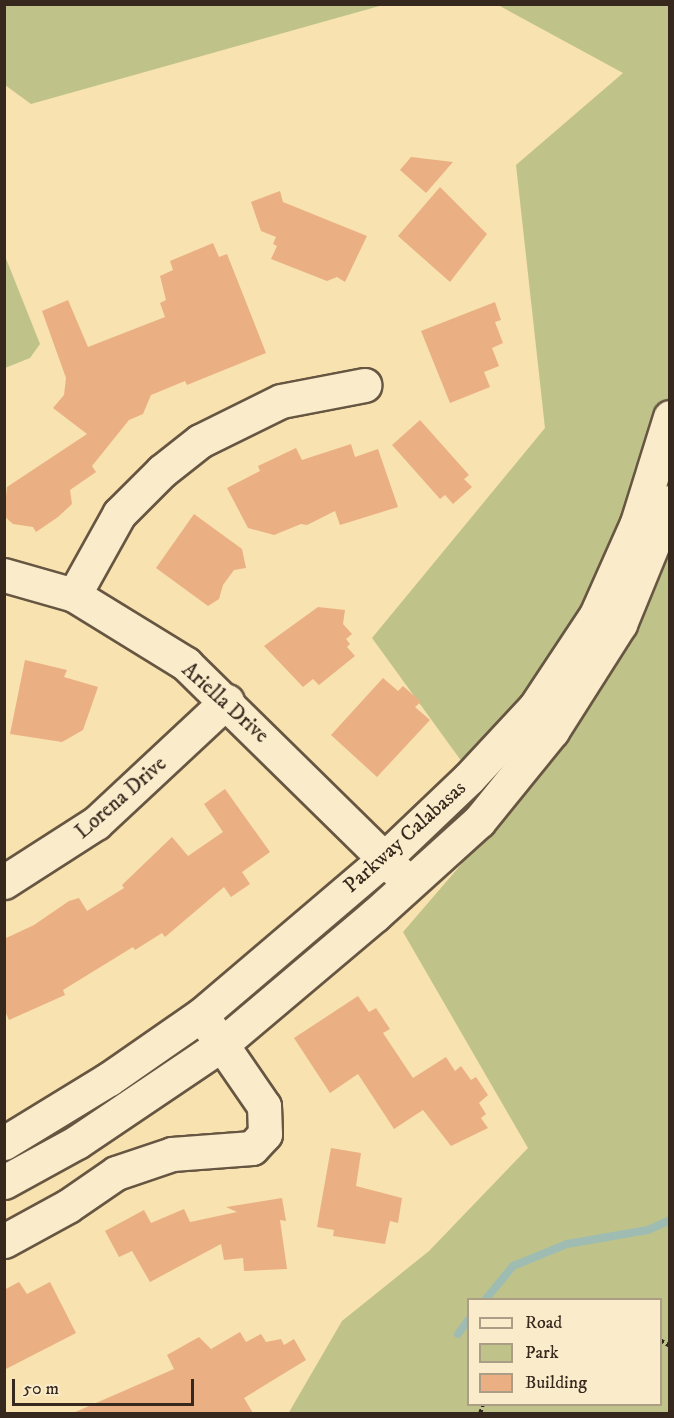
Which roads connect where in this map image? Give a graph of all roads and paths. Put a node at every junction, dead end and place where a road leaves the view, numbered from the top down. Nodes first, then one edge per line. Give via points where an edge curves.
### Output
1 (364, 385) dead end
2 (669, 417) edge
3 (669, 502) edge
4 (4, 575) edge
5 (74, 595) junction
6 (227, 701) junction
7 (384, 859) junction
8 (4, 882) edge
9 (410, 883) junction
10 (201, 1015) junction
11 (221, 1045) junction
12 (4, 1143) edge
13 (4, 1182) edge
14 (4, 1241) edge

1 - 5 street via 280,401 200,441 162,471 119,514
2 - 7 street, Parkway Calabasas via 637,524 596,615 535,706 469,778
3 - 9 street, Parkway Calabasas via 620,624 552,731 479,821
4 - 5 street, Ariella Drive
5 - 6 street, Ariella Drive via 186,664
6 - 7 street, Ariella Drive
6 - 8 street, Lorena Drive via 96,824
7 - 9 street, Ariella Drive
7 - 10 street, Parkway Calabasas
9 - 11 street, Parkway Calabasas
10 - 11 street
10 - 12 street, Parkway Calabasas via 109,1079
11 - 13 street, Parkway Calabasas via 77,1142
11 - 14 street via 264,1106 265,1134 252,1148 172,1154 116,1173 68,1206

